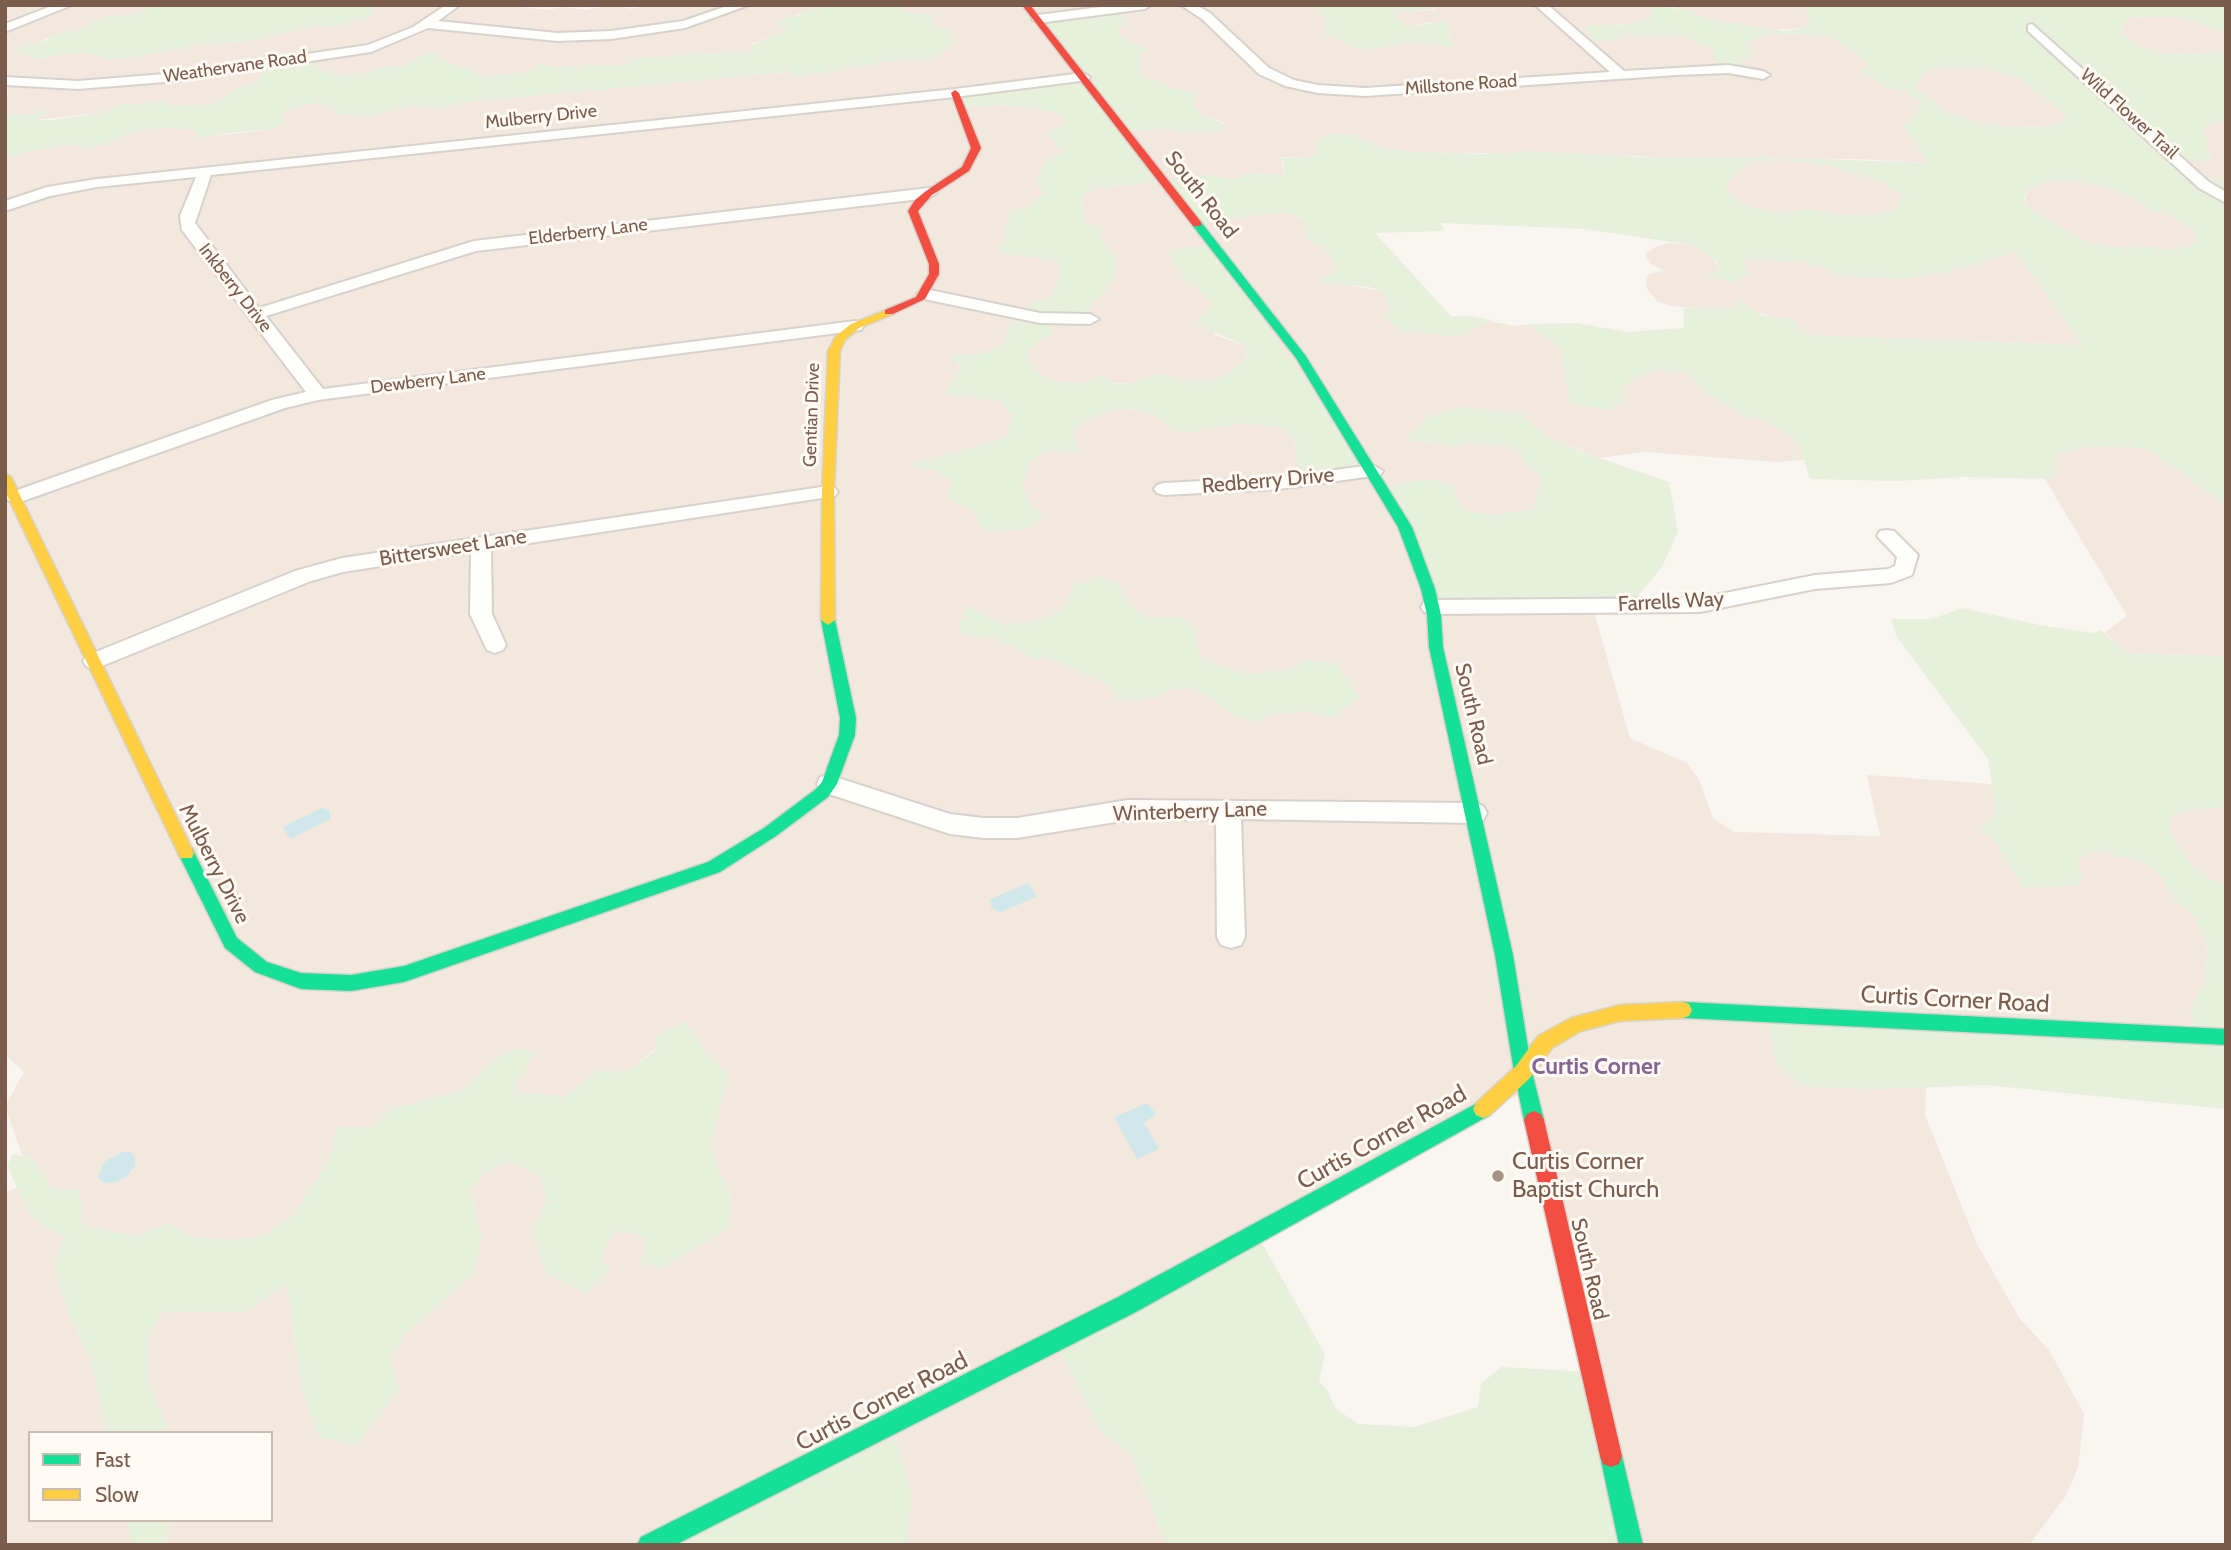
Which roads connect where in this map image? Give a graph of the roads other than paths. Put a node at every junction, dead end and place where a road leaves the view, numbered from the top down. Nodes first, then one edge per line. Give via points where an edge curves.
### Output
1 (66, 5) edge
2 (454, 5) edge
3 (743, 5) edge
4 (1026, 5) edge
5 (1145, 5) edge
6 (1187, 5) edge
7 (1541, 5) edge
8 (1038, 19) junction
9 (427, 24) junction
10 (2032, 27) dead end
11 (5, 28) edge
12 (1620, 74) junction
13 (1763, 75) dead end
14 (1083, 77) junction
15 (5, 81) edge
16 (955, 93) junction
17 (205, 172) junction
18 (929, 193) junction
19 (2226, 199) edge
20 (5, 206) edge
21 (925, 294) junction
22 (256, 314) junction
23 (1090, 319) dead end
24 (855, 326) junction
25 (318, 395) junction
26 (1373, 471) junction
27 (5, 477) edge
28 (1164, 489) dead end
29 (828, 492) junction
30 (16, 497) junction
31 (1887, 536) dead end
32 (481, 544) junction
33 (1432, 607) junction
34 (495, 645) dead end
35 (94, 661) junction
36 (829, 784) junction
37 (1228, 809) junction
38 (1474, 813) junction
39 (1231, 937) dead end
40 (2226, 1037) edge
41 (1523, 1072) junction
42 (649, 1545) edge
43 (1631, 1545) edge

1 - 11 street
2 - 9 street, Weathervane Road
3 - 9 street via 694,22 620,35 547,36
4 - 8 street, South Road
5 - 8 street
6 - 12 street, Millstone Road via 1206,16 1264,71 1318,89 1365,92
7 - 12 street
8 - 14 street, South Road
9 - 15 street, Weathervane Road via 371,48 192,75 78,85
10 - 19 street, Wild Flower Trail via 2204,185
12 - 13 street, Millstone Road via 1728,69
14 - 16 street, Mulberry Drive
14 - 26 street, South Road via 1301,356
16 - 17 street, Mulberry Drive
16 - 18 street via 976,148 974,157 966,169
17 - 20 street, Mulberry Drive via 71,187
17 - 22 street, Inkberry Drive via 187,223
18 - 21 street via 914,211 934,264
18 - 22 street, Elderberry Lane via 474,246
21 - 23 street via 1040,318
21 - 24 street, Gentian Drive
22 - 25 street, Inkberry Drive
24 - 25 street, Dewberry Lane
24 - 29 street, Gentian Drive via 840,338 834,351
25 - 30 street, Dewberry Lane via 279,404
26 - 28 street, Redberry Drive via 1279,483
26 - 33 street, South Road via 1405,527
27 - 30 street, Mulberry Drive
29 - 32 street, Bittersweet Lane
29 - 36 street, Gentian Drive via 828,624 848,718 847,735
30 - 35 street, Mulberry Drive via 47,571
31 - 33 street, Farrells Way via 1908,555 1905,570 1891,576 1815,582 1716,604
32 - 34 street via 481,614
32 - 35 street, Bittersweet Lane via 342,565 303,576
33 - 38 street, South Road via 1436,647
35 - 36 street, Mulberry Drive via 231,943 261,967 301,981 351,983 404,974 714,867 797,813
36 - 37 street, Winterberry Lane via 950,824 984,828 1017,828 1128,810
37 - 38 street, Winterberry Lane
37 - 39 street
38 - 41 street, South Road
40 - 41 street, Curtis Corner Road via 1675,1009 1620,1013 1577,1024 1545,1042
41 - 42 street, Curtis Corner Road via 1478,1113 1126,1305
41 - 43 street, South Road

